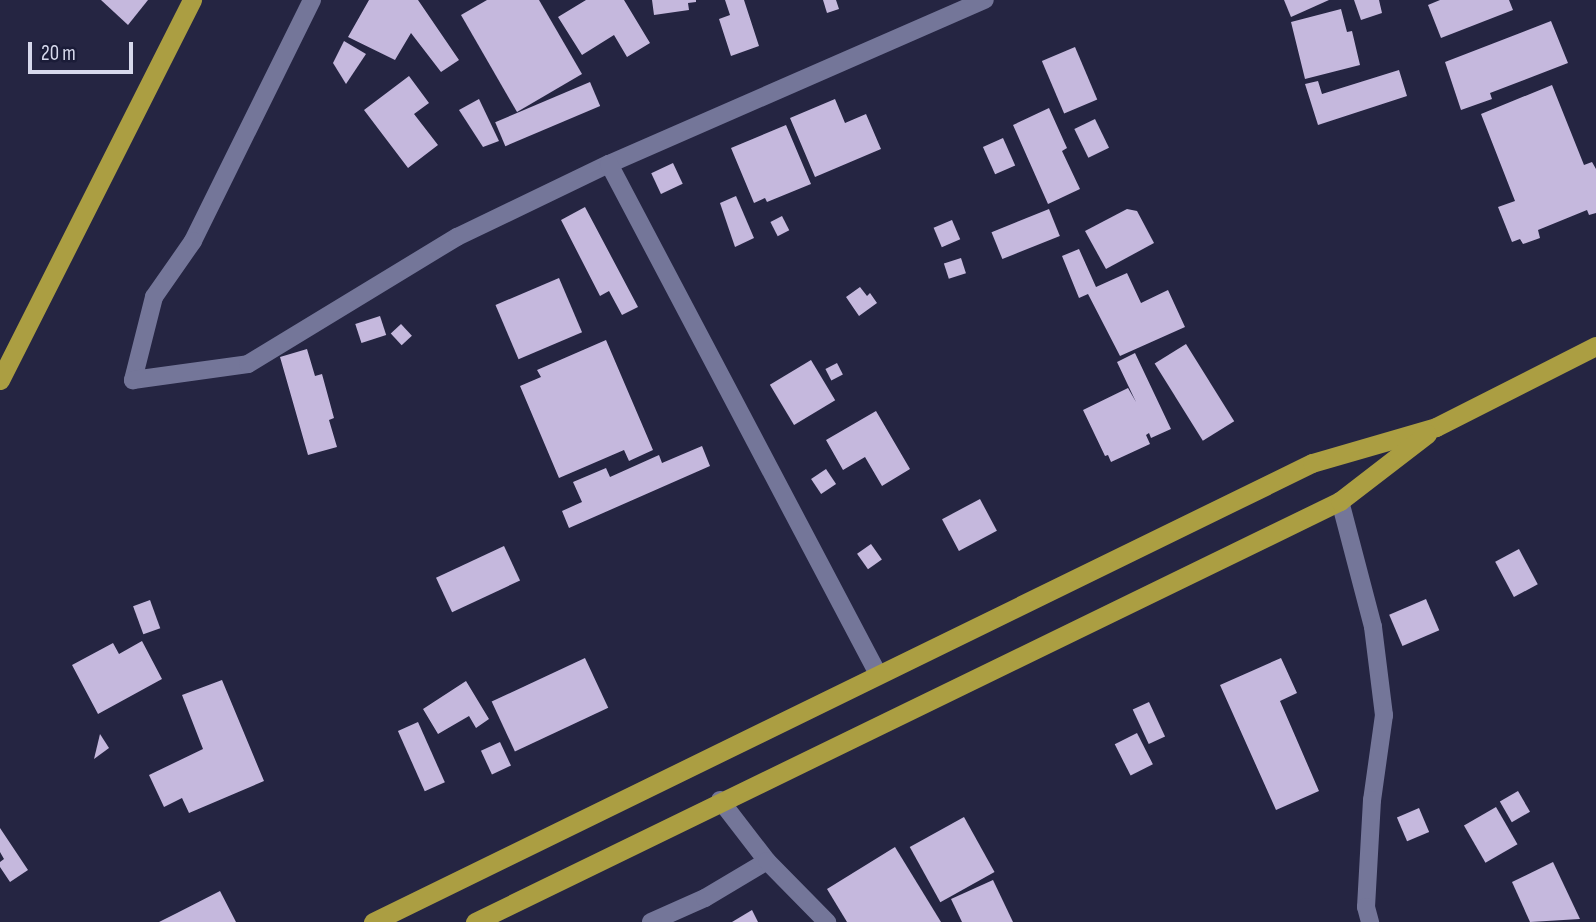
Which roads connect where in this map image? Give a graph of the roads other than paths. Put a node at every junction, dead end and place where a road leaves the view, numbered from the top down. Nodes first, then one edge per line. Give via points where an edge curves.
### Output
1 (192, 0) edge
2 (312, 0) edge
3 (985, 0) edge
4 (609, 164) junction
5 (1596, 346) edge
6 (0, 380) edge
7 (1436, 427) junction
8 (1340, 501) junction
9 (878, 674) junction
10 (720, 800) junction
11 (767, 861) junction
12 (373, 922) edge
13 (475, 922) edge
14 (651, 922) edge
15 (827, 922) edge
16 (1370, 922) edge

1 - 6 highway
2 - 4 street via 192,241 154,297 133,380 248,364 457,237
3 - 4 street
4 - 9 street
5 - 7 highway
7 - 8 highway
7 - 9 highway via 1311,463
8 - 10 highway
8 - 16 street via 1373,627 1384,715 1371,800 1366,907
9 - 12 highway
10 - 11 street
10 - 13 highway
11 - 14 street via 705,898
11 - 15 street

